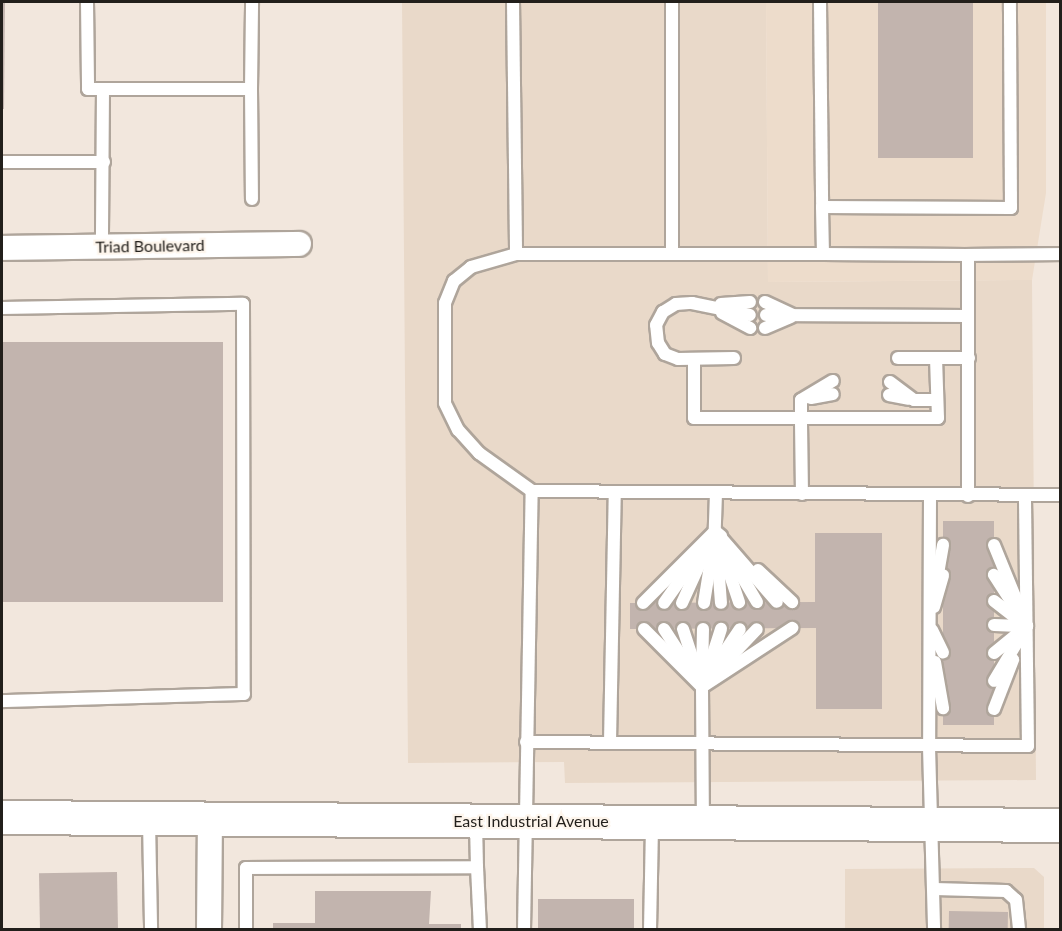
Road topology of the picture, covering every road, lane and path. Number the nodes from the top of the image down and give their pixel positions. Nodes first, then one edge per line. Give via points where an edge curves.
1 (87, 2) edge
2 (252, 2) edge
3 (513, 2) edge
4 (672, 2) edge
5 (820, 2) edge
6 (1010, 2) edge
7 (103, 89) junction
8 (251, 89) junction
9 (2, 162) edge
10 (104, 162) junction
11 (252, 199) dead end
12 (822, 207) junction
13 (299, 244) dead end
14 (102, 246) junction
15 (2, 248) edge
16 (516, 254) junction
17 (672, 254) junction
18 (823, 254) junction
19 (1060, 254) edge
20 (968, 255) junction
21 (750, 302) dead end
22 (765, 302) dead end
23 (708, 306) junction
24 (2, 308) edge
25 (750, 315) dead end
26 (766, 315) dead end
27 (795, 315) junction
28 (968, 316) junction
29 (750, 328) dead end
30 (765, 328) dead end
31 (734, 358) dead end
32 (898, 358) dead end
33 (936, 358) junction
34 (969, 358) junction
35 (694, 359) junction
36 (833, 381) dead end
37 (890, 382) dead end
38 (833, 394) dead end
39 (889, 395) dead end
40 (801, 400) junction
41 (914, 400) junction
42 (937, 400) junction
43 (801, 418) junction
44 (532, 491) junction
45 (615, 492) junction
46 (716, 493) junction
47 (802, 494) junction
48 (930, 495) junction
49 (1060, 495) edge
50 (968, 496) junction
51 (1025, 496) junction
52 (715, 531) junction
53 (943, 545) dead end
54 (993, 545) dead end
55 (943, 574) dead end
56 (993, 574) dead end
57 (993, 601) dead end
58 (739, 602) dead end
59 (757, 602) dead end
60 (777, 602) dead end
61 (792, 602) dead end
62 (943, 602) dead end
63 (643, 603) dead end
64 (664, 603) dead end
65 (682, 603) dead end
66 (704, 603) dead end
67 (721, 603) dead end
68 (930, 625) junction
69 (943, 625) dead end
70 (993, 625) dead end
71 (1027, 626) junction
72 (792, 628) dead end
73 (644, 629) dead end
74 (664, 629) dead end
75 (683, 629) dead end
76 (703, 629) dead end
77 (721, 629) dead end
78 (740, 629) dead end
79 (758, 629) dead end
80 (777, 629) dead end
81 (943, 653) dead end
82 (993, 654) dead end
83 (943, 680) dead end
84 (993, 681) dead end
85 (702, 687) junction
86 (2, 701) edge
87 (943, 708) dead end
88 (993, 709) dead end
89 (526, 742) junction
90 (610, 742) junction
91 (702, 743) junction
92 (929, 747) junction
93 (2, 818) edge
94 (148, 820) junction
95 (210, 821) junction
96 (476, 821) junction
97 (525, 821) junction
98 (652, 821) junction
99 (703, 821) junction
100 (930, 822) junction
101 (1060, 825) edge
102 (477, 867) junction
103 (935, 889) junction
104 (151, 930) edge
105 (210, 930) edge
106 (246, 930) edge
107 (480, 930) edge
108 (524, 930) edge
109 (650, 930) edge
110 (934, 930) edge
111 (1019, 930) edge

1 - 7 lane via 88,89
2 - 8 lane
3 - 16 lane
4 - 17 lane
5 - 12 lane
6 - 12 lane via 1011,208
7 - 8 lane
7 - 10 lane
8 - 11 lane
9 - 10 lane
10 - 14 lane
12 - 18 lane
13 - 14 street, Triad Boulevard
14 - 15 street, Triad Boulevard
16 - 17 lane
16 - 44 lane via 491,258 454,281 445,303 445,403 458,430 479,453
17 - 18 lane
18 - 20 lane
19 - 20 lane
20 - 28 lane
21 - 23 lane
22 - 27 lane
23 - 25 lane
23 - 29 lane
23 - 35 lane via 676,304 663,312 656,325 658,343 665,354
24 - 86 lane via 243,304 244,670 244,694
26 - 27 lane
27 - 28 lane
27 - 30 lane
28 - 34 lane
31 - 35 lane
32 - 33 lane
33 - 34 lane
33 - 42 lane
34 - 50 lane
35 - 43 lane via 694,418
36 - 40 lane
37 - 41 lane
38 - 40 lane
39 - 41 lane
40 - 43 lane
41 - 42 lane
42 - 43 lane via 938,418
43 - 47 lane
44 - 45 lane
44 - 89 lane
45 - 46 lane
45 - 90 lane
46 - 47 lane
46 - 52 lane
47 - 48 lane
48 - 50 lane
48 - 68 lane
49 - 51 lane
50 - 51 lane
51 - 71 lane
52 - 58 lane
52 - 59 lane
52 - 60 lane
52 - 61 lane
52 - 63 lane
52 - 64 lane
52 - 65 lane
52 - 66 lane
52 - 67 lane
53 - 68 lane
54 - 71 lane
55 - 68 lane
56 - 71 lane
57 - 71 lane
62 - 68 lane
68 - 69 lane
68 - 81 lane
68 - 83 lane
68 - 87 lane
68 - 92 lane
70 - 71 lane
71 - 82 lane
71 - 84 lane
71 - 88 lane
71 - 92 lane via 1028,746
72 - 85 lane
73 - 85 lane
74 - 85 lane
75 - 85 lane
76 - 85 lane
77 - 85 lane
78 - 85 lane
79 - 85 lane
80 - 85 lane
85 - 91 lane
89 - 90 lane
89 - 97 lane
90 - 91 lane
91 - 92 lane
91 - 99 lane
92 - 100 lane
93 - 94 street, East Industrial Avenue
94 - 95 street, East Industrial Avenue
94 - 104 lane
95 - 96 street, East Industrial Avenue
95 - 105 street
96 - 97 street, East Industrial Avenue
96 - 102 lane
97 - 98 street, East Industrial Avenue
97 - 108 lane
98 - 99 street, East Industrial Avenue
98 - 109 lane
99 - 100 street, East Industrial Avenue
100 - 101 street, East Industrial Avenue
100 - 103 lane
102 - 106 lane via 246,868
102 - 107 lane
103 - 110 lane
103 - 111 lane via 1006,891 1016,900

